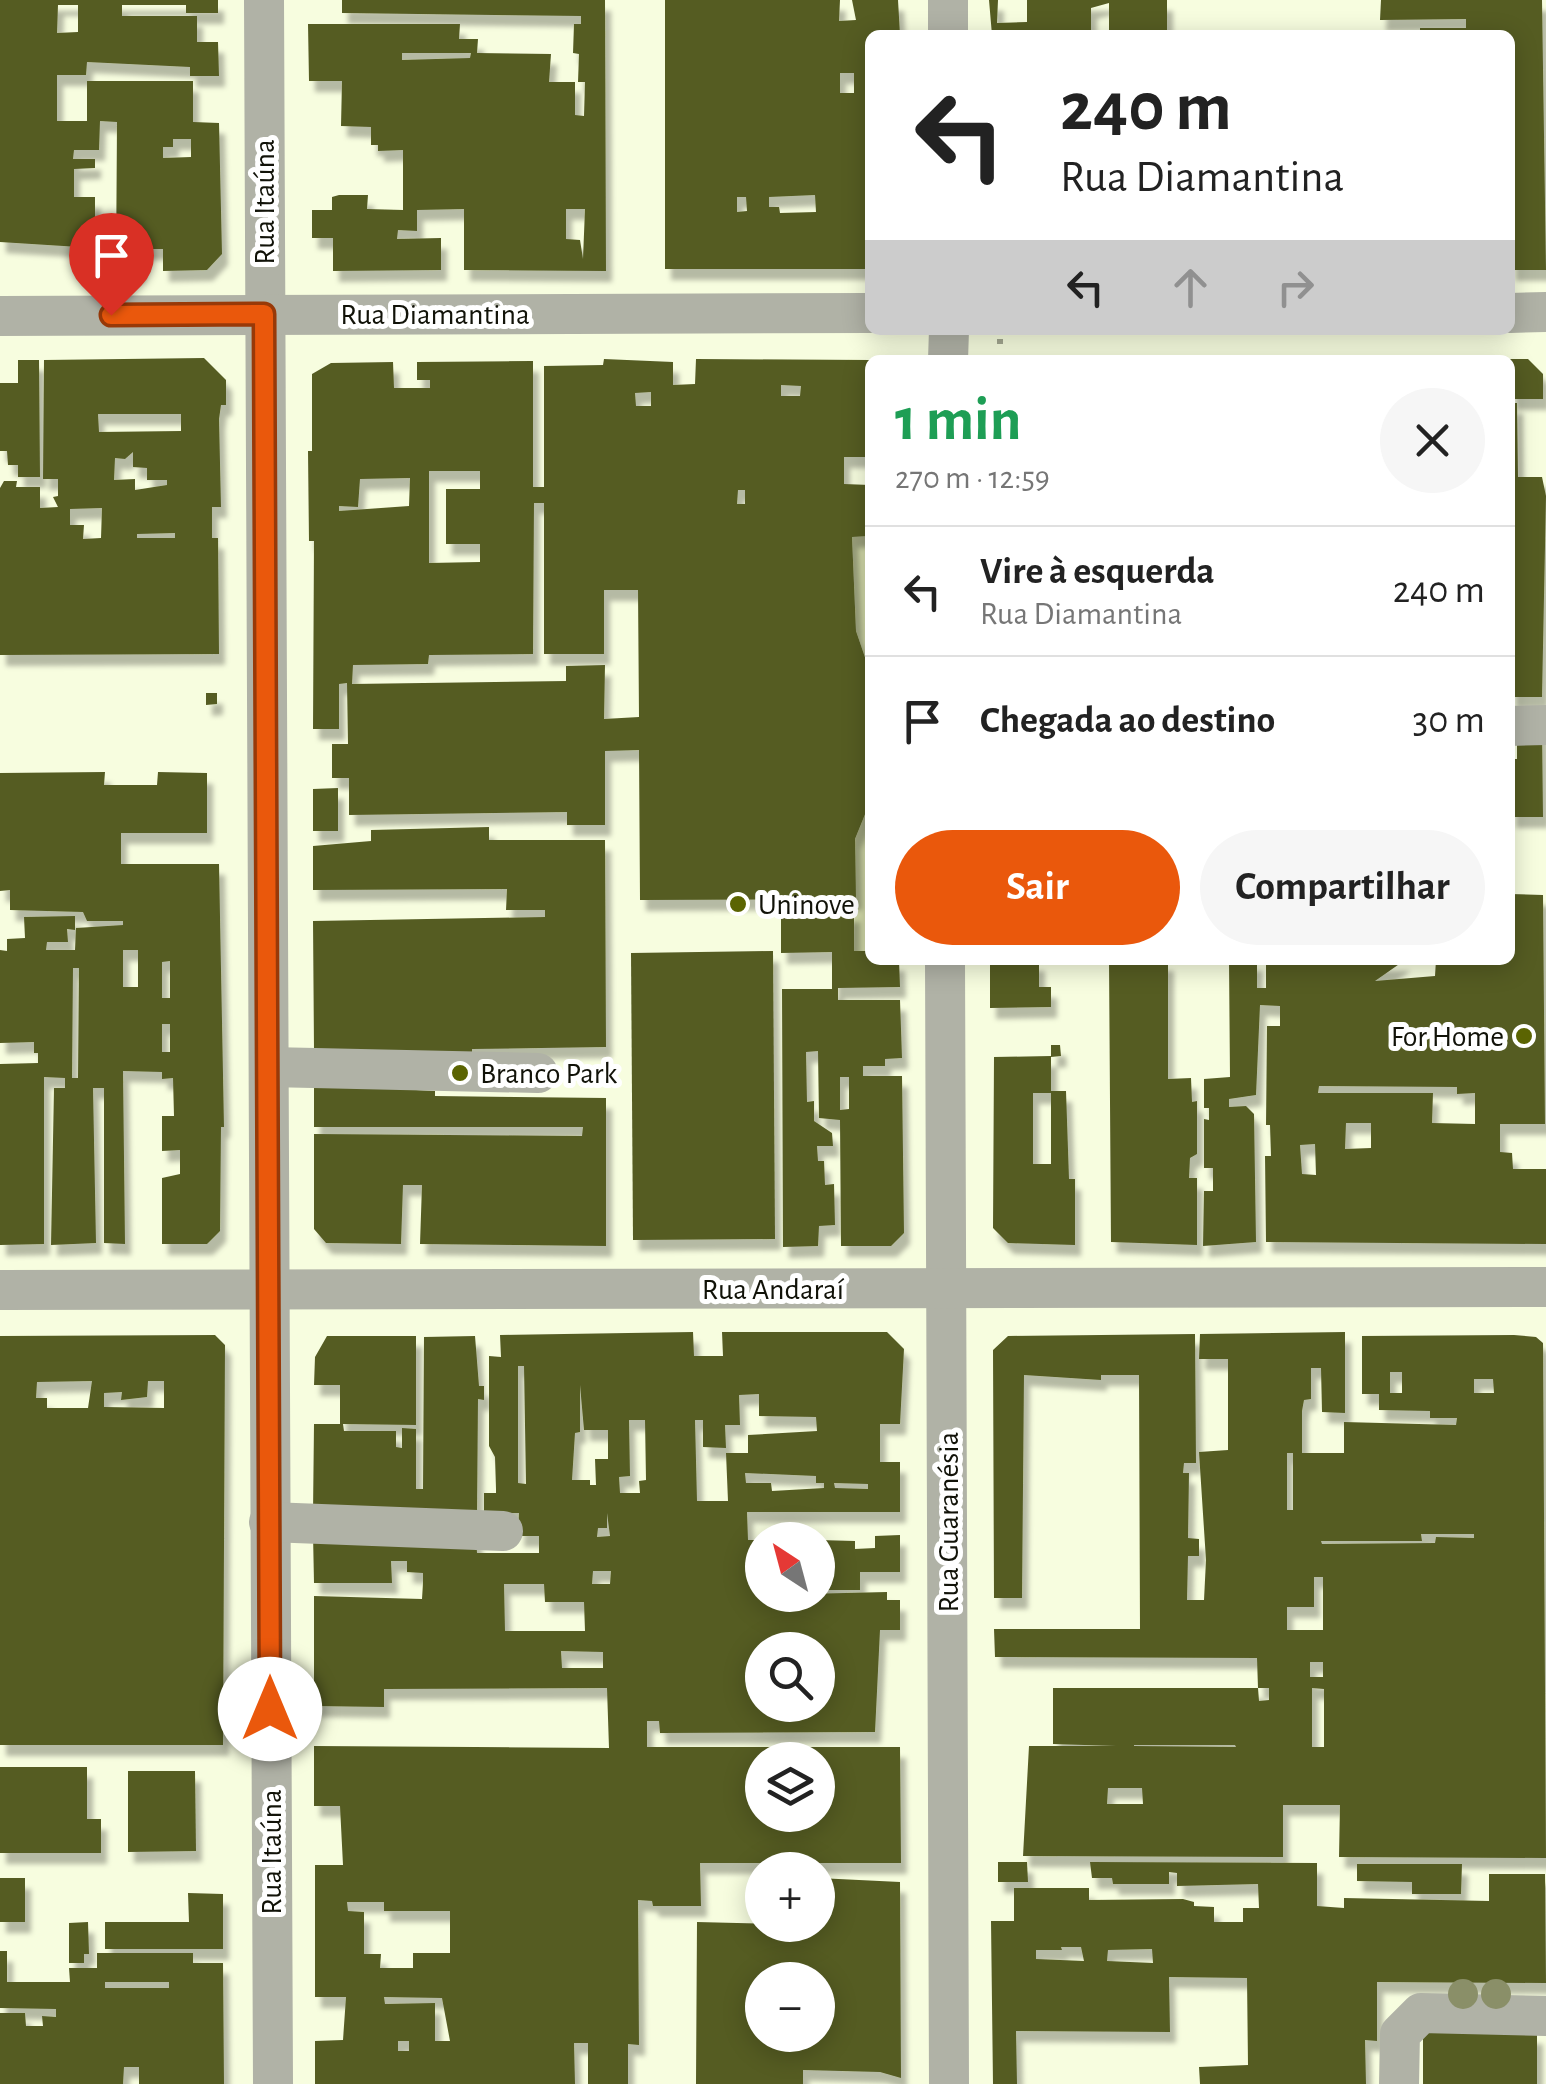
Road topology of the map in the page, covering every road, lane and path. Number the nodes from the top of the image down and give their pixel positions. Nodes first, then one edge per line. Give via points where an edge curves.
1 (264, 0) edge
2 (948, 0) edge
3 (948, 30) edge
4 (1546, 312) edge
5 (865, 313) edge
6 (1515, 313) edge
7 (264, 314) junction
8 (0, 316) edge
9 (1546, 725) edge
10 (1515, 726) edge
11 (945, 965) edge
12 (269, 1066) junction
13 (538, 1072) dead end
14 (1546, 1287) edge
15 (948, 1289) junction
16 (0, 1290) edge
17 (270, 1291) junction
18 (269, 1522) junction
19 (502, 1531) dead end
20 (1546, 2016) edge
21 (273, 2084) edge
22 (949, 2084) edge
23 (1400, 2084) edge

1 - 7 street, Rua Itaúna
2 - 3 street
4 - 6 street
5 - 7 street, Rua Diamantina
7 - 8 street, Rua Diamantina
7 - 12 street, Rua Itaúna
9 - 10 street
11 - 15 street, Rua Guaranésia
12 - 13 street
12 - 17 street, Rua Itaúna
14 - 15 street, Rua Andaraí
15 - 17 street, Rua Andaraí
15 - 22 street, Rua Guaranésia
16 - 17 street, Rua Andaraí
17 - 18 street, Rua Itaúna
18 - 19 street
18 - 21 street, Rua Itaúna
20 - 23 street via 1415,2016 1400,2034

